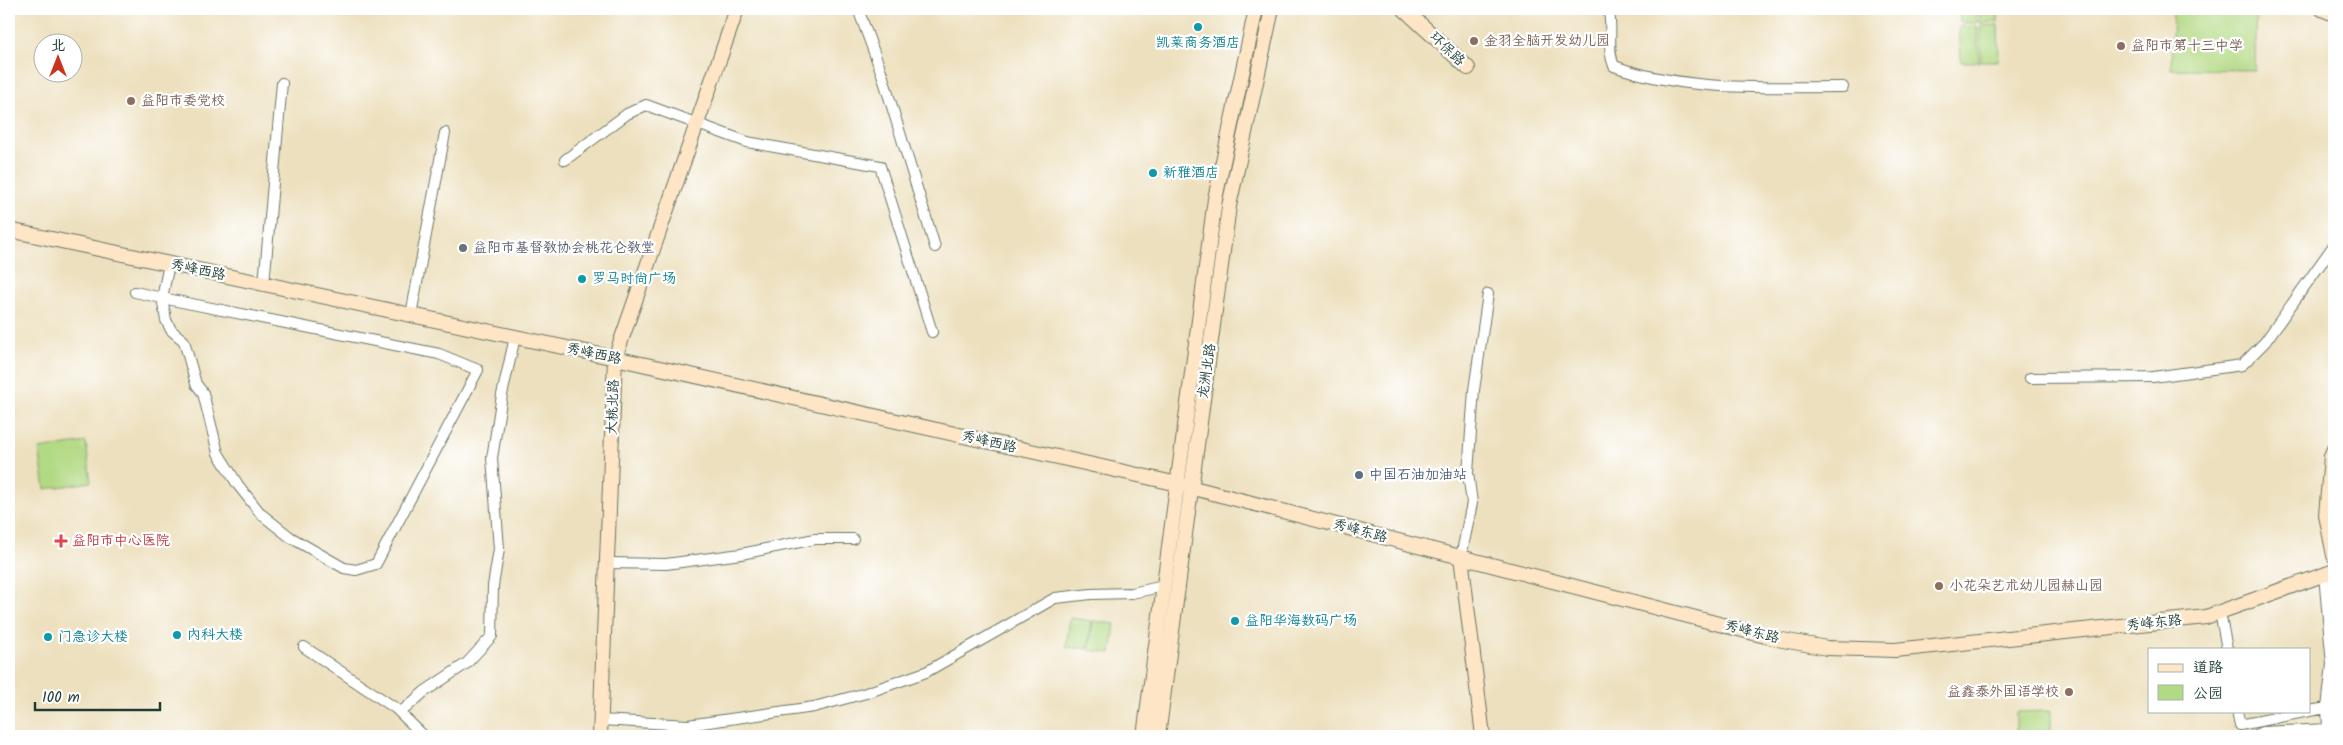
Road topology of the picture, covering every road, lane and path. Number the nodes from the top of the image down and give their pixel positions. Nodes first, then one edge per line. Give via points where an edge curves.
1 (738, 9) edge
2 (858, 9) edge
3 (1256, 9) edge
4 (1272, 9) edge
5 (1404, 9) edge
6 (1608, 9) edge
7 (2322, 9) edge
8 (2334, 14) edge
9 (1468, 68) dead end
10 (282, 83) dead end
11 (1843, 87) dead end
12 (697, 124) junction
13 (445, 134) dead end
14 (565, 160) dead end
15 (9, 230) edge
16 (2334, 245) edge
17 (934, 248) dead end
18 (169, 264) junction
19 (264, 284) junction
20 (135, 292) dead end
21 (1488, 294) dead end
22 (162, 298) junction
23 (410, 315) junction
24 (932, 332) dead end
25 (515, 337) junction
26 (615, 358) junction
27 (2030, 378) dead end
28 (2334, 449) edge
29 (1184, 485) junction
30 (853, 539) dead end
31 (2334, 556) edge
32 (1461, 557) junction
33 (607, 564) junction
34 (2329, 573) edge
35 (1164, 586) junction
36 (2220, 612) junction
37 (304, 647) dead end
38 (2227, 648) edge
39 (2327, 708) junction
40 (2310, 711) edge
41 (2237, 712) edge
42 (2304, 712) edge
43 (400, 713) junction
44 (601, 720) junction
45 (424, 736) edge
46 (600, 736) edge
47 (1144, 736) edge
48 (1158, 736) edge
49 (1483, 736) edge
50 (2254, 736) edge

1 - 12 street, 大桃北路
2 - 17 street via 882,74
3 - 29 street, 龙洲北路 via 1215,199
4 - 29 street, 龙洲北路 via 1229,206
5 - 9 street, 环保路
6 - 11 street via 1614,66 1634,73 1722,87
7 - 8 street
10 - 19 street
12 - 14 street via 646,105 627,114
12 - 24 street via 746,142 880,166
12 - 26 street, 大桃北路
13 - 23 street
15 - 18 street, 秀峰西路
16 - 27 street via 2265,342 2242,365 2153,377
18 - 19 street, 秀峰西路
18 - 22 street
19 - 23 street, 秀峰西路
20 - 22 street
21 - 32 street via 1474,390 1468,473 1472,503
22 - 22 street via 166,320 184,341 196,384 203,393 218,452 261,514 290,537 344,568 356,570 376,564 478,370 439,354
23 - 25 street, 秀峰西路
25 - 26 street, 秀峰西路
25 - 43 street via 492,458 498,549 492,636 467,663
26 - 29 street, 秀峰西路
26 - 33 street, 大桃北路
28 - 31 street via 2326,515
29 - 32 street, 秀峰东路
29 - 35 street, 龙洲北路
29 - 48 street, 龙洲北路
30 - 33 street via 815,539 741,554 666,564
32 - 36 street, 秀峰东路 via 1777,639 1827,648 1895,650 2206,617
32 - 49 street
33 - 44 street, 大桃北路
34 - 36 street, 秀峰东路
34 - 39 street via 2332,664
35 - 44 street via 1132,593 1055,598 926,672 814,707 688,725
35 - 47 street, 龙洲北路
36 - 38 street
37 - 43 street
39 - 40 street
39 - 50 street via 2328,729 2262,732
41 - 42 street via 2240,725
43 - 45 street
44 - 46 street, 大桃北路

